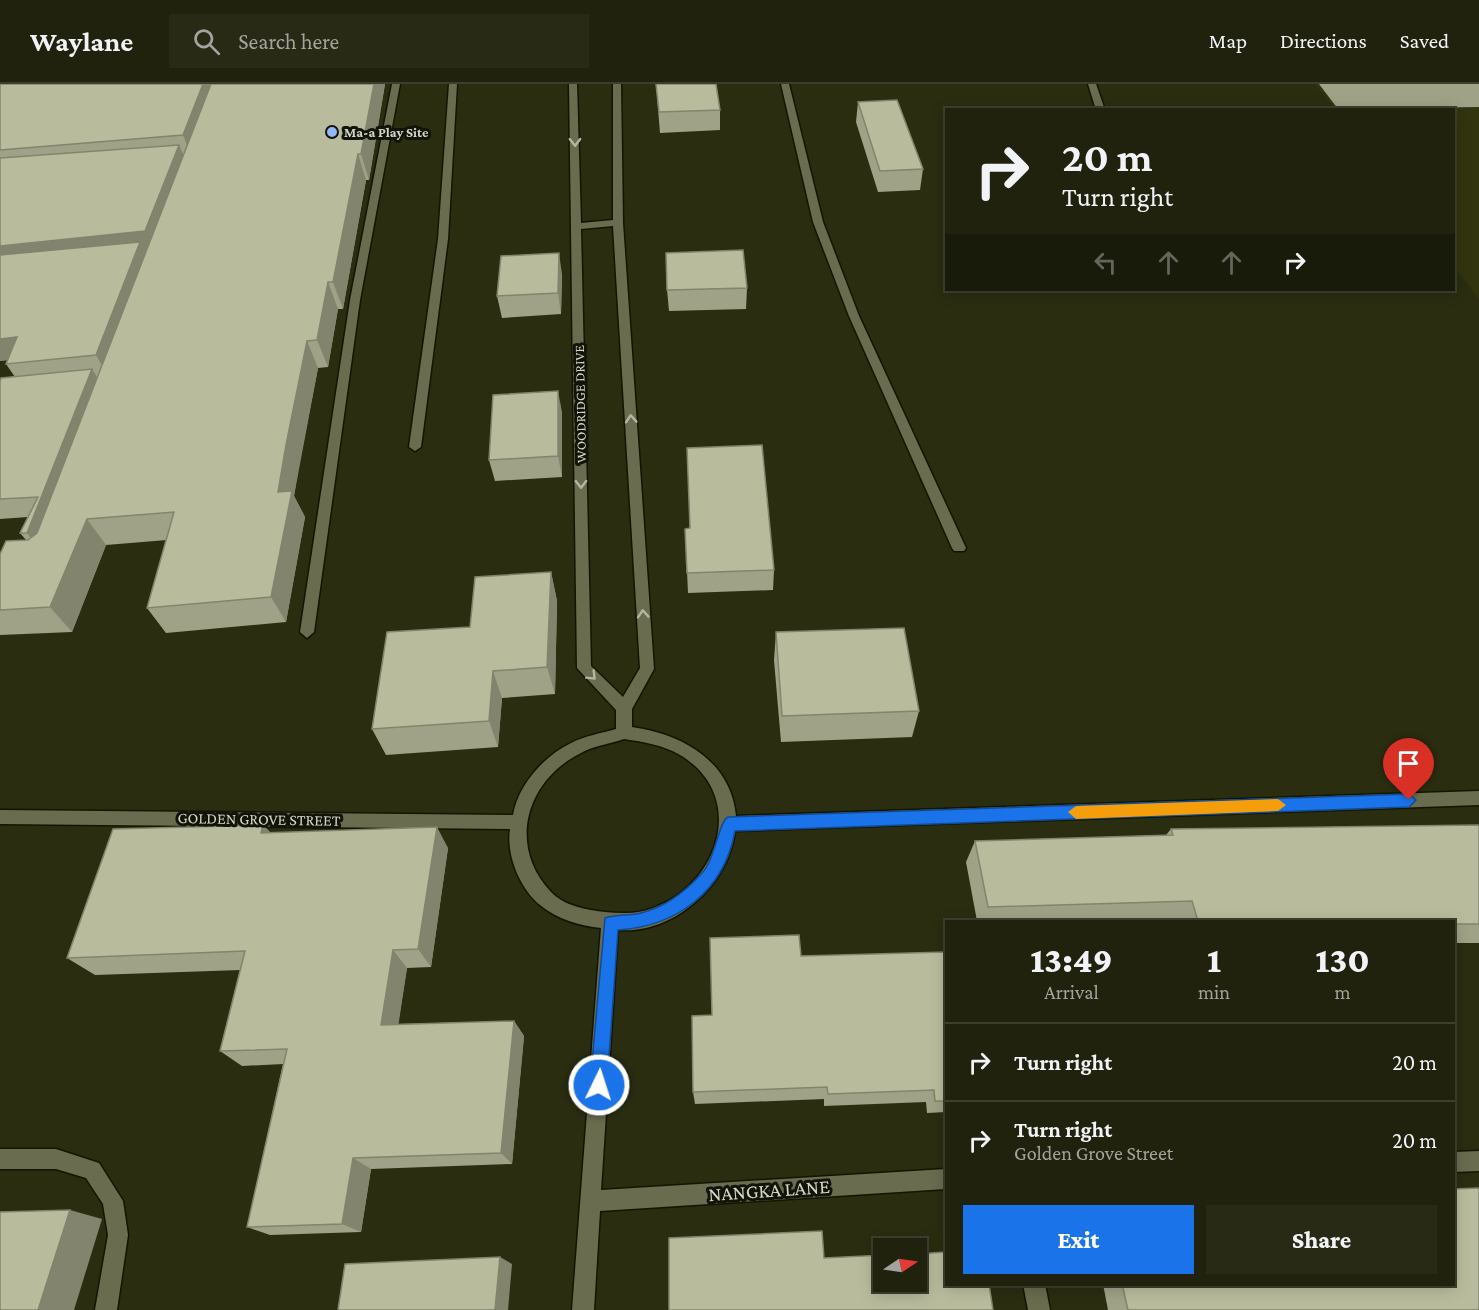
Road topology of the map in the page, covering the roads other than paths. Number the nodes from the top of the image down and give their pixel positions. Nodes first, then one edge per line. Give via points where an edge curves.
1 (396, 84) edge
2 (453, 84) edge
3 (573, 84) edge
4 (617, 84) edge
5 (785, 84) edge
6 (1092, 84) edge
7 (1100, 108) edge
8 (618, 223) junction
9 (577, 226) junction
10 (415, 447) dead end
11 (959, 548) dead end
12 (307, 632) dead end
13 (624, 708) junction
14 (624, 733) junction
15 (1479, 798) edge
16 (0, 817) edge
17 (517, 822) junction
18 (728, 824) junction
19 (610, 923) junction
20 (0, 1159) edge
21 (1479, 1161) edge
22 (1455, 1162) edge
23 (945, 1179) edge
24 (591, 1201) junction
25 (1034, 1286) edge
26 (106, 1310) edge
27 (583, 1310) edge
28 (1038, 1310) edge

1 - 12 street via 356,300
2 - 10 street via 443,239
3 -> 9 street, WOODRIDGE DRIVE
4 - 8 street
5 - 11 street via 822,232 854,316
6 - 7 street
8 - 9 street
13 -> 8 street via 647,669
9 -> 13 street, WOODRIDGE DRIVE via 584,668
13 - 14 street
14 - 17 street via 589,740 554,759 530,788
14 - 18 street via 651,735 672,742 707,766 718,783
15 - 18 street
16 - 17 street, GOLDEN GROVE STREET
17 - 19 street via 516,842 531,882 564,911 586,920
18 - 19 street via 724,849 712,873 693,894 668,911 640,921
19 - 24 street
20 - 26 street via 56,1159 92,1170 113,1201 118,1235
21 - 22 street
23 - 24 street, NANGKA LANE
24 - 27 street
25 - 28 street

